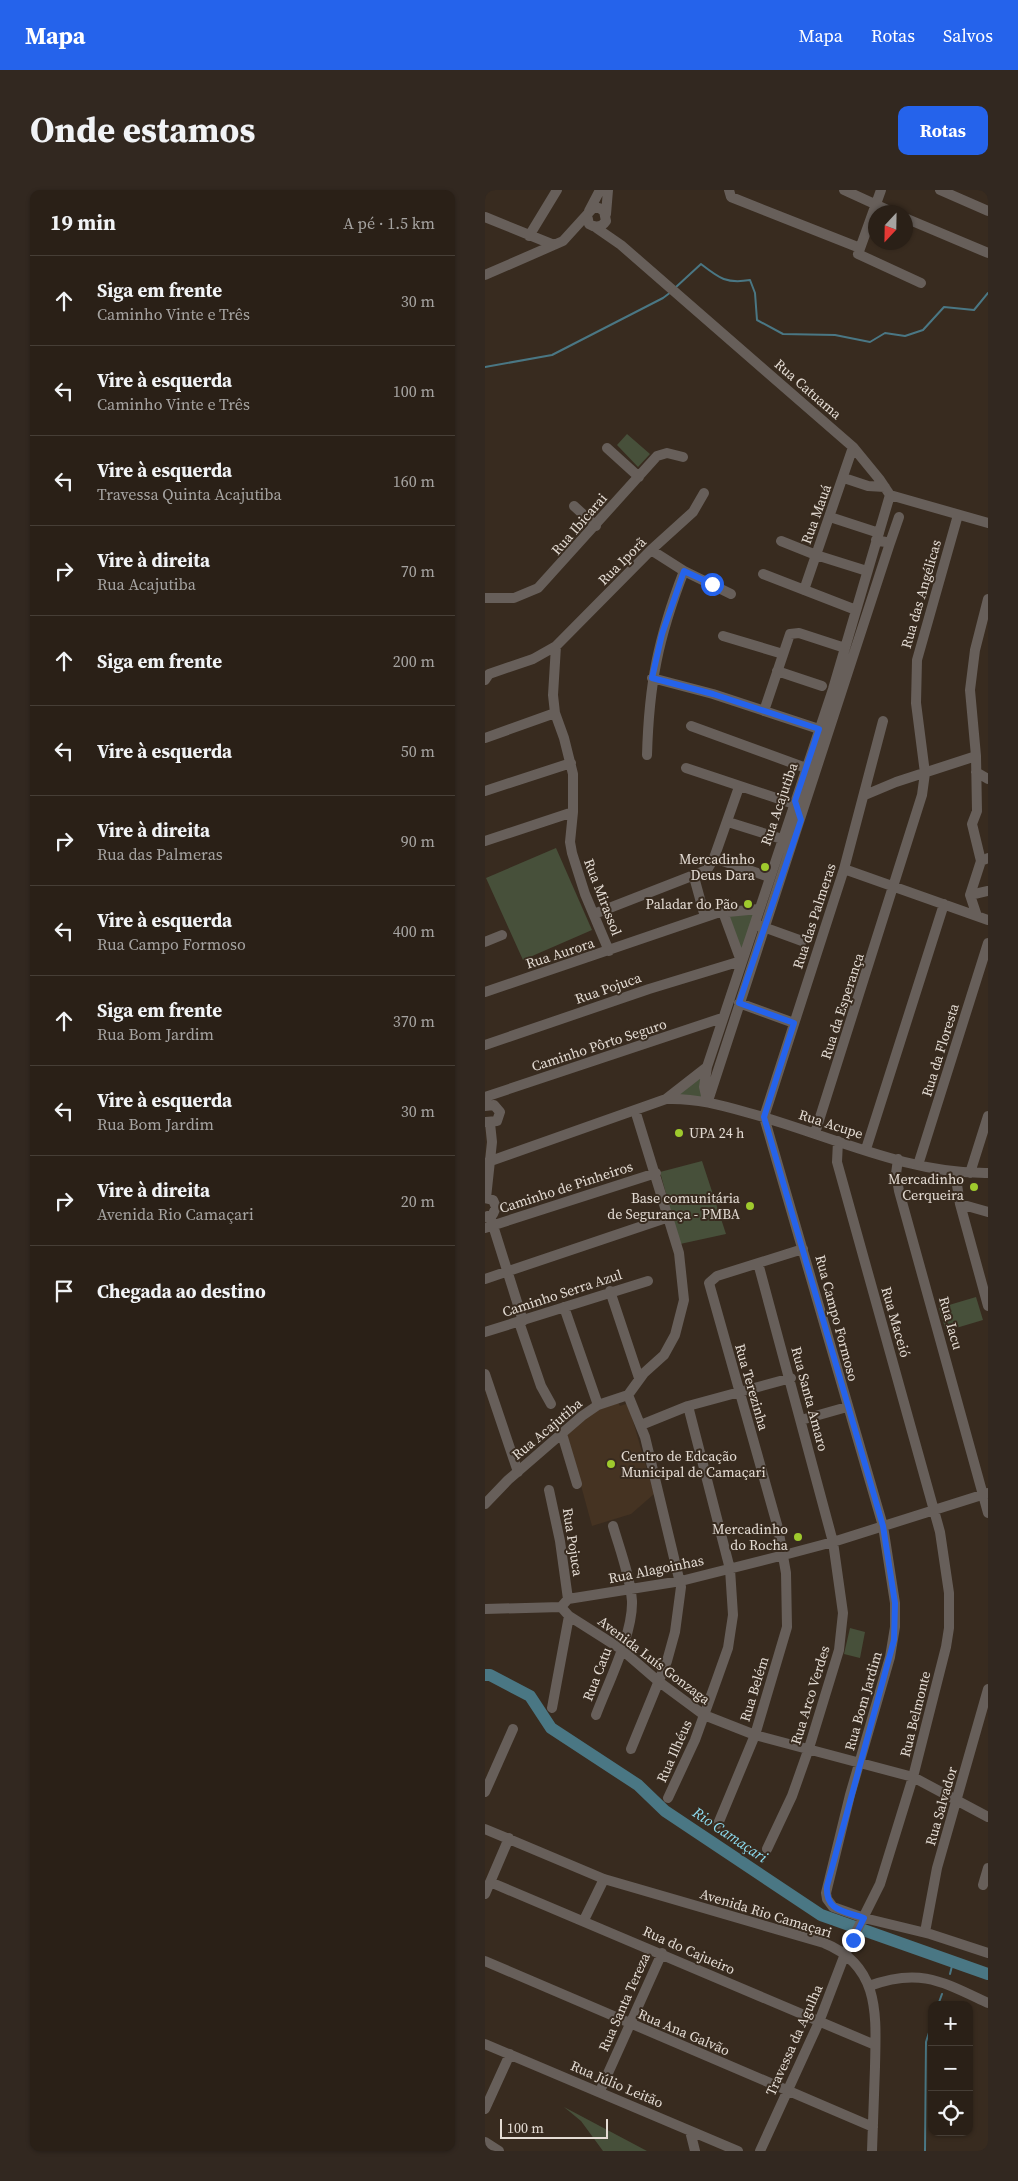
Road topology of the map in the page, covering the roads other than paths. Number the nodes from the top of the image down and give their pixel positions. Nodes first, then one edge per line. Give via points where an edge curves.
1 (557, 190) edge
2 (600, 190) edge
3 (608, 190) edge
4 (844, 190) edge
5 (881, 190) edge
6 (940, 190) edge
7 (730, 194) edge
8 (875, 205) joint
9 (988, 211) edge
10 (588, 214) junction
11 (606, 216) junction
12 (485, 217) edge
13 (913, 221) edge
14 (868, 225) edge
15 (593, 226) junction
16 (571, 234) junction
17 (529, 236) junction
18 (554, 245) junction
19 (621, 245) junction
20 (859, 251) junction
21 (988, 253) edge
22 (485, 275) edge
23 (921, 283) dead end
24 (853, 447) junction
25 (607, 448) dead end
26 (683, 457) dead end
27 (639, 477) junction
28 (843, 478) junction
29 (887, 491) junction
30 (703, 493) dead end
31 (574, 506) dead end
32 (959, 514) junction
33 (830, 516) junction
34 (899, 517) dead end
35 (987, 520) edge
36 (595, 526) junction
37 (877, 537) junction
38 (781, 541) dead end
39 (890, 543) junction
40 (651, 550) junction
41 (816, 555) junction
42 (684, 571) junction
43 (867, 571) junction
44 (763, 574) dead end
45 (804, 590) junction
46 (731, 594) dead end
47 (485, 598) edge
48 (988, 599) edge
49 (856, 610) junction
50 (723, 636) dead end
51 (556, 646) junction
52 (845, 648) junction
53 (783, 654) junction
54 (846, 664) junction
55 (777, 671) junction
56 (486, 674) edge
57 (652, 678) junction
58 (839, 685) junction
59 (822, 686) dead end
60 (764, 711) junction
61 (555, 713) junction
62 (883, 721) dead end
63 (691, 726) dead end
64 (819, 729) junction
65 (485, 738) edge
66 (647, 755) dead end
67 (976, 756) junction
68 (571, 762) junction
69 (686, 768) dead end
70 (806, 768) junction
71 (976, 772) junction
72 (925, 773) junction
73 (988, 779) edge
74 (739, 786) junction
75 (485, 791) edge
76 (865, 795) junction
77 (794, 803) junction
78 (573, 812) junction
79 (801, 820) junction
80 (728, 822) junction
81 (782, 839) junction
82 (485, 841) edge
83 (714, 858) junction
84 (985, 859) edge
85 (844, 869) junction
86 (769, 876) junction
87 (693, 877) junction
88 (895, 887) junction
89 (988, 891) edge
90 (970, 895) junction
91 (944, 904) junction
92 (759, 909) junction
93 (723, 912) junction
94 (594, 914) junction
95 (977, 916) junction
96 (705, 917) junction
97 (988, 920) edge
98 (754, 923) junction
99 (765, 927) junction
100 (502, 935) dead end
101 (802, 941) dead end
102 (485, 942) edge
103 (988, 943) edge
104 (609, 951) junction
105 (741, 961) junction
106 (485, 992) edge
107 (739, 1003) junction
108 (722, 1018) junction
109 (794, 1023) junction
110 (485, 1045) edge
111 (707, 1067) junction
112 (666, 1099) junction
113 (485, 1100) edge
114 (707, 1101) junction
115 (635, 1110) junction
116 (988, 1116) edge
117 (764, 1117) junction
118 (488, 1122) edge
119 (815, 1133) junction
120 (838, 1141) junction
121 (866, 1149) junction
122 (898, 1160) junction
123 (487, 1162) edge
124 (918, 1165) junction
125 (955, 1172) junction
126 (988, 1172) edge
127 (656, 1173) junction
128 (969, 1173) junction
129 (486, 1198) edge
130 (960, 1204) junction
131 (988, 1212) edge
132 (669, 1217) junction
133 (488, 1221) edge
134 (803, 1249) junction
135 (759, 1263) junction
136 (507, 1271) junction
137 (485, 1279) edge
138 (648, 1281) dead end
139 (610, 1291) junction
140 (564, 1306) junction
141 (988, 1306) edge
142 (521, 1321) junction
143 (485, 1332) edge
144 (485, 1374) edge
145 (639, 1378) junction
146 (791, 1378) junction
147 (739, 1393) junction
148 (628, 1394) junction
149 (551, 1404) dead end
150 (598, 1405) junction
151 (688, 1406) junction
152 (847, 1407) junction
153 (801, 1420) junction
154 (641, 1425) junction
155 (562, 1434) junction
156 (518, 1472) junction
157 (577, 1484) dead end
158 (549, 1490) dead end
159 (986, 1493) edge
160 (485, 1504) edge
161 (935, 1510) junction
162 (988, 1513) edge
163 (613, 1526) dead end
164 (883, 1526) junction
165 (833, 1542) junction
166 (784, 1555) junction
167 (730, 1568) junction
168 (681, 1580) junction
169 (630, 1588) junction
170 (565, 1603) junction
171 (485, 1609) edge
172 (569, 1616) junction
173 (621, 1649) junction
174 (658, 1681) junction
175 (988, 1689) edge
176 (552, 1708) dead end
177 (596, 1715) dead end
178 (704, 1715) junction
179 (513, 1729) dead end
180 (755, 1735) junction
181 (809, 1748) junction
182 (631, 1749) dead end
183 (859, 1762) junction
184 (913, 1777) junction
185 (485, 1792) edge
186 (668, 1798) dead end
187 (957, 1800) junction
188 (988, 1817) edge
189 (718, 1824) dead end
190 (485, 1829) edge
191 (509, 1838) junction
192 (767, 1849) dead end
193 (988, 1868) edge
194 (605, 1879) junction
195 (490, 1882) junction
196 (983, 1886) dead end
197 (485, 1894) edge
198 (584, 1920) junction
199 (862, 1921) junction
200 (925, 1932) junction
201 (661, 1953) junction
202 (988, 1953) edge
203 (845, 1954) junction
204 (485, 1961) edge
205 (869, 1986) junction
206 (988, 2003) edge
207 (819, 2022) junction
208 (629, 2024) junction
209 (485, 2044) edge
210 (875, 2045) junction
211 (510, 2054) junction
212 (600, 2090) junction
213 (787, 2090) junction
214 (485, 2110) edge
215 (873, 2126) junction
216 (690, 2131) junction
217 (485, 2142) edge
218 (499, 2151) edge
219 (695, 2151) edge
220 (739, 2151) edge
221 (759, 2151) edge
222 (872, 2151) edge

1 - 17 street
2 - 10 street
3 - 11 street
4 - 8 street
5 - 8 street
6 - 9 street
7 - 20 street
10 - 11 street via 593,208 599,208
10 - 15 street via 588,221
10 - 16 street
11 - 15 street via 604,224
11 - 19 street, Rua Catuama
12 - 17 street
13 - 21 street
14 - 20 street
15 - 16 street
15 - 19 street, Rua Catuama
16 - 18 street
17 - 18 street
18 - 22 street
19 - 24 street, Rua Catuama
20 - 23 street
24 - 28 street, Rua Mauá
24 - 29 street, Rua Catuama
25 - 27 street
26 - 27 street, Rua Ibicarai via 662,453
27 - 36 street, Rua Ibicarai
28 - 29 street
28 - 33 street, Rua Mauá
29 - 32 street
29 - 37 street, Rua Acajutiba
30 - 40 street, Rua Iporã via 696,508
31 - 36 street
32 - 35 street
32 - 72 street, Rua das Angélicas via 917,660 916,703
33 - 37 street
33 - 41 street, Rua Mauá
34 - 39 street
36 - 47 street, Rua Ibicarai via 546,582 532,592 514,598
37 - 39 street
37 - 43 street, Rua Acajutiba
38 - 41 street
39 - 54 street
40 - 42 street
40 - 51 street, Rua Iporã
41 - 43 street
41 - 45 street, Rua Mauá
42 - 46 street
42 - 57 street via 662,634
43 - 49 street, Rua Acajutiba
44 - 45 street
45 - 49 street
48 - 67 street via 975,650 970,690
49 - 52 street, Rua Acajutiba
50 - 53 street
51 - 56 street, Rua Iporã via 533,659
51 - 61 street, Rua Mirassol
52 - 53 street via 799,633 790,634
52 - 54 street, Rua Acajutiba
53 - 55 street
54 - 58 street, Rua Acajutiba
55 - 59 street
55 - 60 street
57 - 60 street
57 - 66 street
58 - 64 street, Rua Acajutiba
58 - 79 street
60 - 64 street
61 - 65 street
61 - 68 street, Rua Mirassol
62 - 76 street, Rua das Palmeras
63 - 70 street
64 - 70 street, Rua Acajutiba
67 - 71 street
67 - 72 street
68 - 75 street
68 - 78 street, Rua Mirassol
69 - 74 street
70 - 77 street, Rua Acajutiba
71 - 73 street
71 - 84 street via 977,811 972,824
72 - 76 street
72 - 88 street, Rua das Angélicas via 917,814
74 - 77 street
74 - 80 street
76 - 85 street, Rua das Palmeras
77 - 79 street
77 - 81 street, Rua Acajutiba
78 - 82 street
78 - 94 street, Rua Mirassol via 572,853
79 - 99 street
80 - 81 street
80 - 83 street
81 - 86 street, Rua Acajutiba
83 - 86 street
83 - 87 street via 707,870
84 - 90 street
85 - 88 street
85 - 109 street, Rua das Palmeras
86 - 92 street, Rua Acajutiba
87 - 94 street
87 - 96 street
88 - 91 street
88 - 119 street, Rua da Esperança
89 - 90 street
90 - 95 street
91 - 95 street
91 - 121 street
92 - 93 street, Rua Aurora
92 - 98 street, Rua Acajutiba
93 - 96 street, Rua Aurora
93 - 105 street
94 - 104 street, Rua Mirassol
95 - 97 street
96 - 104 street, Rua Aurora
98 - 99 street
98 - 105 street, Rua Acajutiba
99 - 101 street
99 - 107 street
100 - 102 street
103 - 124 street, Rua da Floresta
104 - 106 street, Rua Aurora
105 - 108 street, Rua Acajutiba
105 - 110 street, Rua Pojuca via 649,988
107 - 109 street
107 - 114 street
108 - 111 street, Rua Acajutiba
108 - 113 street, Caminho Pôrto Seguro
109 - 117 street, Rua das Palmeras
111 - 112 street
111 - 114 street, Rua Acajutiba via 704,1086
112 - 114 street, Rua Acupe
112 - 115 street
113 - 118 street via 500,1112 497,1121
114 - 117 street, Rua Acupe
115 - 123 street
115 - 127 street
116 - 128 street
117 - 119 street, Rua Acupe
117 - 134 street, Rua Campo Formoso
118 - 123 street via 492,1142
119 - 120 street, Rua Acupe
120 - 121 street, Rua Acupe
120 - 161 street, Rua Maceió via 841,1178
121 - 122 street, Rua Acupe
122 - 124 street, Rua Acupe
122 - 159 street, Rua Iacu via 899,1191
123 - 129 street
124 - 125 street, Rua Acupe
125 - 128 street, Rua Acupe
125 - 130 street
126 - 128 street, Rua Acupe
127 - 132 street
127 - 133 street, Caminho de Pinheiros
129 - 133 street via 493,1200 496,1207
130 - 131 street
130 - 141 street
132 - 136 street
132 - 145 street via 681,1263 683,1307 675,1335 666,1351
133 - 136 street
134 - 135 street
134 - 152 street, Rua Campo Formoso
135 - 146 street, Rua Santa Amaro
135 - 147 street, Rua Terezinha via 717,1276 709,1284
136 - 137 street
136 - 142 street
138 - 139 street, Caminho Serra Azul
139 - 140 street, Caminho Serra Azul
139 - 145 street
140 - 142 street, Caminho Serra Azul
140 - 150 street
142 - 143 street, Caminho Serra Azul
142 - 149 street via 541,1386
144 - 156 street
145 - 148 street
146 - 147 street
146 - 153 street, Rua Santa Amaro
147 - 151 street
147 - 166 street, Rua Terezinha
148 - 150 street, Rua Acajutiba
148 - 154 street
150 - 155 street, Rua Acajutiba
151 - 154 street
151 - 167 street, Rua Ilhéus
152 - 153 street
152 - 164 street, Rua Campo Formoso
153 - 165 street, Rua Santa Amaro
154 - 168 street
155 - 156 street, Rua Acajutiba
155 - 157 street
156 - 160 street, Rua Acajutiba
158 - 170 street, Rua Pojuca via 560,1541
159 - 161 street, Rua Alagoinhas
159 - 162 street
161 - 164 street, Rua Alagoinhas
161 - 184 street, Rua Belmonte via 949,1593 949,1628
163 - 169 street, Rua Catu
164 - 165 street, Rua Alagoinhas
164 - 183 street, Rua Bom Jardim via 894,1591 895,1627 887,1669
165 - 166 street, Rua Alagoinhas
165 - 181 street, Rua Arco Verdes via 843,1627
166 - 167 street, Rua Alagoinhas
166 - 180 street, Rua Belém via 787,1627
167 - 168 street, Rua Alagoinhas
167 - 178 street, Rua Ilhéus via 731,1632
168 - 169 street, Rua Alagoinhas
168 - 174 street via 675,1632
169 - 170 street, Rua Alagoinhas
169 - 173 street, Rua Catu via 631,1614
170 - 171 street, Rua Alagoinhas
170 - 172 street, Avenida Luís Gonzaga
172 - 173 street, Avenida Luís Gonzaga
172 - 176 street
173 - 174 street, Avenida Luís Gonzaga
173 - 177 street, Rua Catu
174 - 178 street, Avenida Luís Gonzaga
174 - 182 street
175 - 187 street, Rua Salvador
178 - 180 street, Avenida Luís Gonzaga
178 - 186 street, Rua Ilhéus
179 - 185 street
180 - 181 street, Avenida Luís Gonzaga
180 - 189 street, Rua Belém
181 - 183 street, Avenida Luís Gonzaga
181 - 192 street, Rua Arco Verdes via 792,1796
183 - 184 street, Avenida Luís Gonzaga
183 - 199 street, Rua Bom Jardim via 826,1893 833,1907
184 - 187 street, Avenida Luís Gonzaga
184 - 199 street, Rua Belmonte via 880,1884
187 - 188 street, Avenida Luís Gonzaga
187 - 200 street, Rua Salvador via 937,1868
190 - 191 street, Avenida Rio Camaçari
191 - 194 street, Avenida Rio Camaçari
191 - 195 street
193 - 196 street
194 - 198 street
194 - 203 street, Avenida Rio Camaçari via 824,1944
195 - 197 street
195 - 198 street, Rua do Cajueiro
198 - 201 street, Rua do Cajueiro
199 - 200 street, Rua Bom Jardim
199 - 203 street, Travessa da Agulha
200 - 202 street, Rua Bom Jardim
201 - 207 street, Rua do Cajueiro
201 - 208 street, Rua Santa Tereza
203 - 205 street, Avenida Rio Camaçari
203 - 207 street, Travessa da Agulha
204 - 208 street, Rua Ana Galvão
205 - 206 street via 893,1977 935,1980
205 - 210 street, Avenida Rio Camaçari via 875,2007
207 - 210 street, Rua do Cajueiro
207 - 213 street, Travessa da Agulha
208 - 212 street, Rua Santa Tereza
208 - 213 street, Rua Ana Galvão
209 - 211 street, Rua Júlio Leitão
210 - 215 street, Avenida Rio Camaçari
211 - 212 street, Rua Júlio Leitão
211 - 214 street
212 - 216 street, Rua Júlio Leitão
213 - 215 street, Rua Ana Galvão
213 - 221 street, Travessa da Agulha
215 - 222 street, Avenida Rio Camaçari
216 - 219 street
216 - 220 street, Rua Júlio Leitão
217 - 218 street

